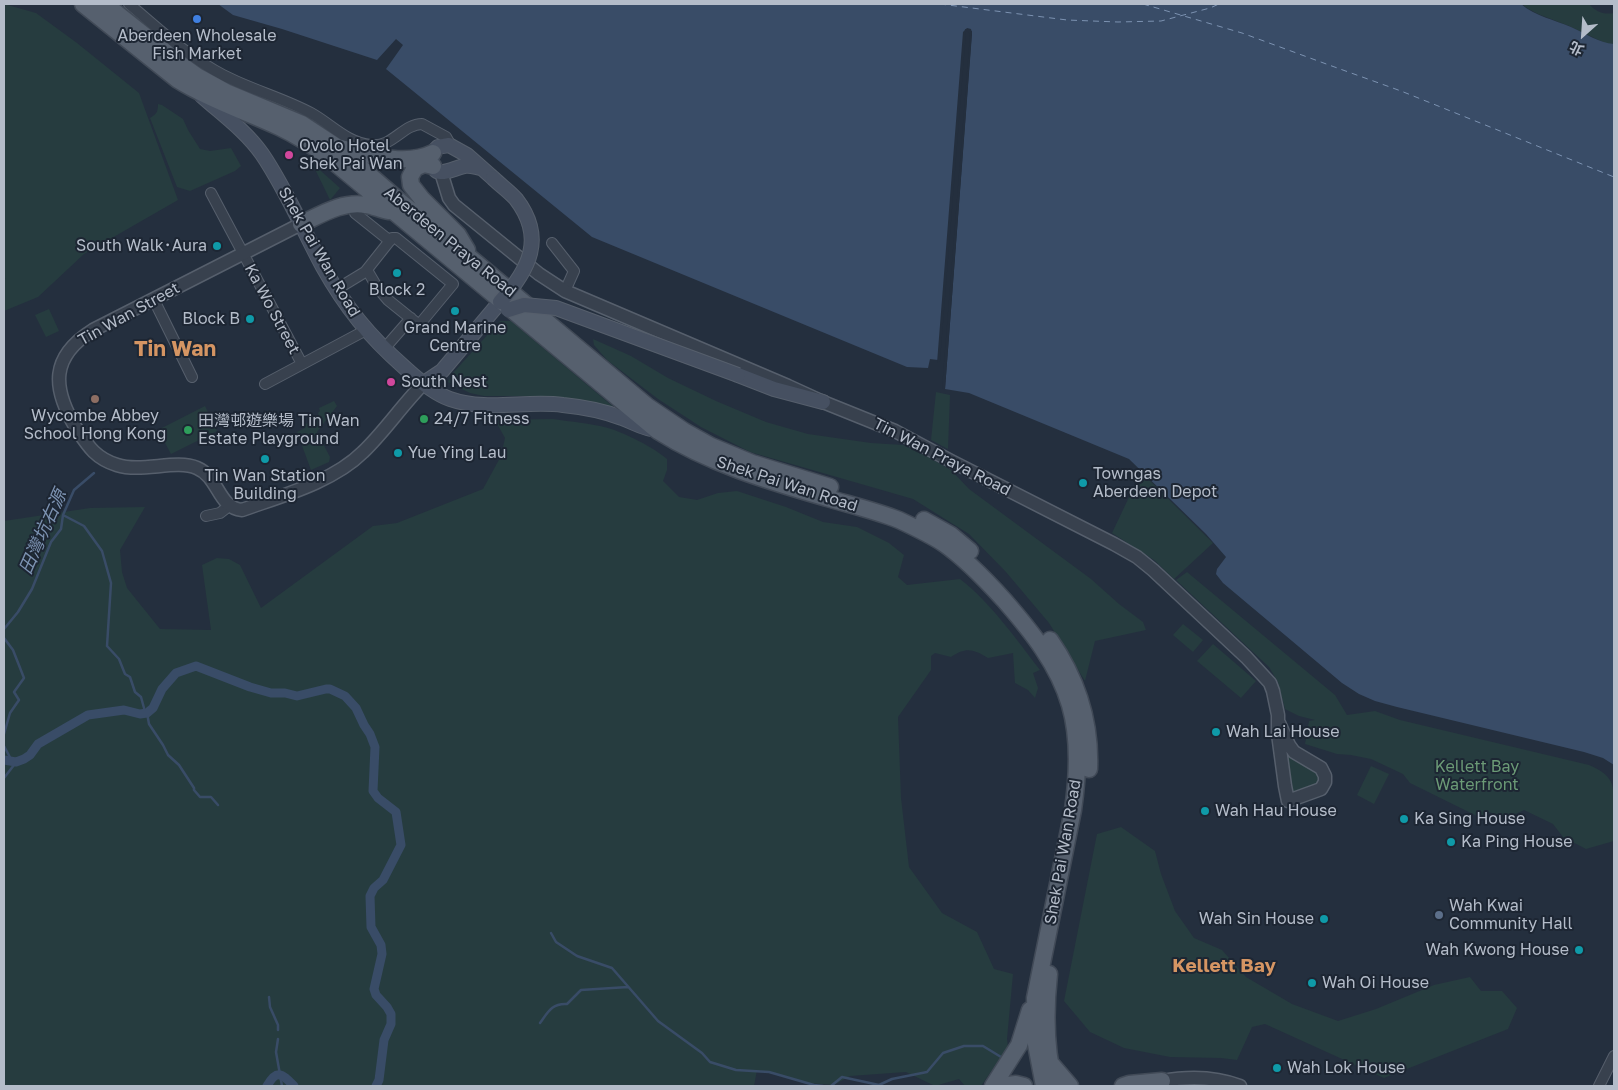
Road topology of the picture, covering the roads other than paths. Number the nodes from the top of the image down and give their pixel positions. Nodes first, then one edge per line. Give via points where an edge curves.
1 (83, 4) edge
2 (105, 4) edge
3 (129, 4) edge
4 (193, 89) junction
5 (337, 148) junction
6 (445, 159) junction
7 (211, 193) dead end
8 (394, 212) junction
9 (355, 213) dead end
10 (301, 224) junction
11 (390, 241) junction
12 (552, 243) dead end
13 (243, 254) junction
14 (474, 260) junction
15 (367, 270) junction
16 (336, 289) junction
17 (565, 291) junction
18 (154, 300) junction
19 (411, 318) junction
20 (486, 319) junction
21 (366, 330) junction
22 (384, 349) junction
23 (302, 364) junction
24 (192, 377) dead end
25 (424, 383) junction
26 (265, 384) dead end
27 (823, 402) junction
28 (658, 430) junction
29 (684, 431) joint
30 (229, 506) junction
31 (206, 516) dead end
32 (1279, 723) junction
33 (1035, 998) junction
34 (1614, 1056) edge
35 (1051, 1064) junction
36 (1155, 1085) edge
37 (993, 1086) edge
38 (1001, 1086) edge
39 (1024, 1086) edge
40 (1044, 1086) edge
41 (1056, 1086) edge
42 (1070, 1086) edge
43 (1123, 1086) edge
44 (1240, 1086) edge
45 (1599, 1086) edge

1 - 4 main road, Aberdeen Praya Road
2 - 5 main road, Aberdeen Praya Road via 197,76 228,93 302,124
3 - 6 street via 193,57 221,74 313,114 359,143 372,146 386,143 409,128 422,124 437,132
4 - 8 main road, Aberdeen Praya Road via 312,145
4 - 10 main road, Shek Pai Wan Road via 260,151
5 - 6 main road via 387,158
5 - 14 main road, Aberdeen Praya Road
6 - 14 main road via 415,168 410,177 411,184 458,235
6 - 17 street, Tin Wan Praya Road via 446,186 454,205
6 - 20 main road, bridge via 467,155 475,161 514,198 529,225 532,243 523,274
7 - 13 street, Ka Wo Street
8 - 10 main road via 347,204
8 - 28 main road, Aberdeen Praya Road
9 - 11 street
10 - 13 street, Tin Wan Street
10 - 16 main road, Shek Pai Wan Road
11 - 15 street
11 - 19 street via 396,238 452,284 419,325
12 - 17 street via 574,271
13 - 18 street, Tin Wan Street
13 - 23 street, Ka Wo Street
14 - 29 main road, Aberdeen Praya Road via 647,406
15 - 16 street
15 - 19 street via 388,300
16 - 21 main road, Shek Pai Wan Road
17 - 27 street, Tin Wan Praya Road
18 - 24 street
18 - 30 street, Tin Wan Street via 93,330 75,343 60,371 58,386 62,401 90,450 100,458 130,468 197,468 212,479
19 - 22 street
20 - 25 main road via 442,371
20 - 27 main road, bridge via 524,305 556,308 774,389
21 - 22 main road, Shek Pai Wan Road
21 - 23 street
22 - 25 main road, Shek Pai Wan Road
23 - 26 street
25 - 28 main road, Shek Pai Wan Road via 443,396 467,403 492,406 564,404 596,410 645,429
25 - 30 street via 350,464 242,510
27 - 32 street, Tin Wan Praya Road via 902,434 1137,557 1171,585 1264,675 1273,691
28 - 33 main road, Shek Pai Wan Road via 734,468 880,513 924,532 952,550 983,578 1017,615 1047,656 1063,684 1070,705 1078,766 1073,810
29 - 35 main road, Shek Pai Wan Road via 736,457 892,506 938,527 972,552 1046,634 1064,660 1082,706 1089,744 1089,766 1083,811 1050,965 1046,1012
30 - 31 street via 220,513
32 - 32 street, Tin Wan Praya Road via 1294,752 1321,768 1325,776 1320,789 1288,801
33 - 37 main road via 1020,1045
33 - 40 main road, Shek Pai Wan Road via 1036,1044
34 - 45 street
35 - 41 main road, Shek Pai Wan Road
35 - 42 main road
36 - 43 main road
36 - 44 street via 1182,1077 1206,1077
38 - 39 main road

